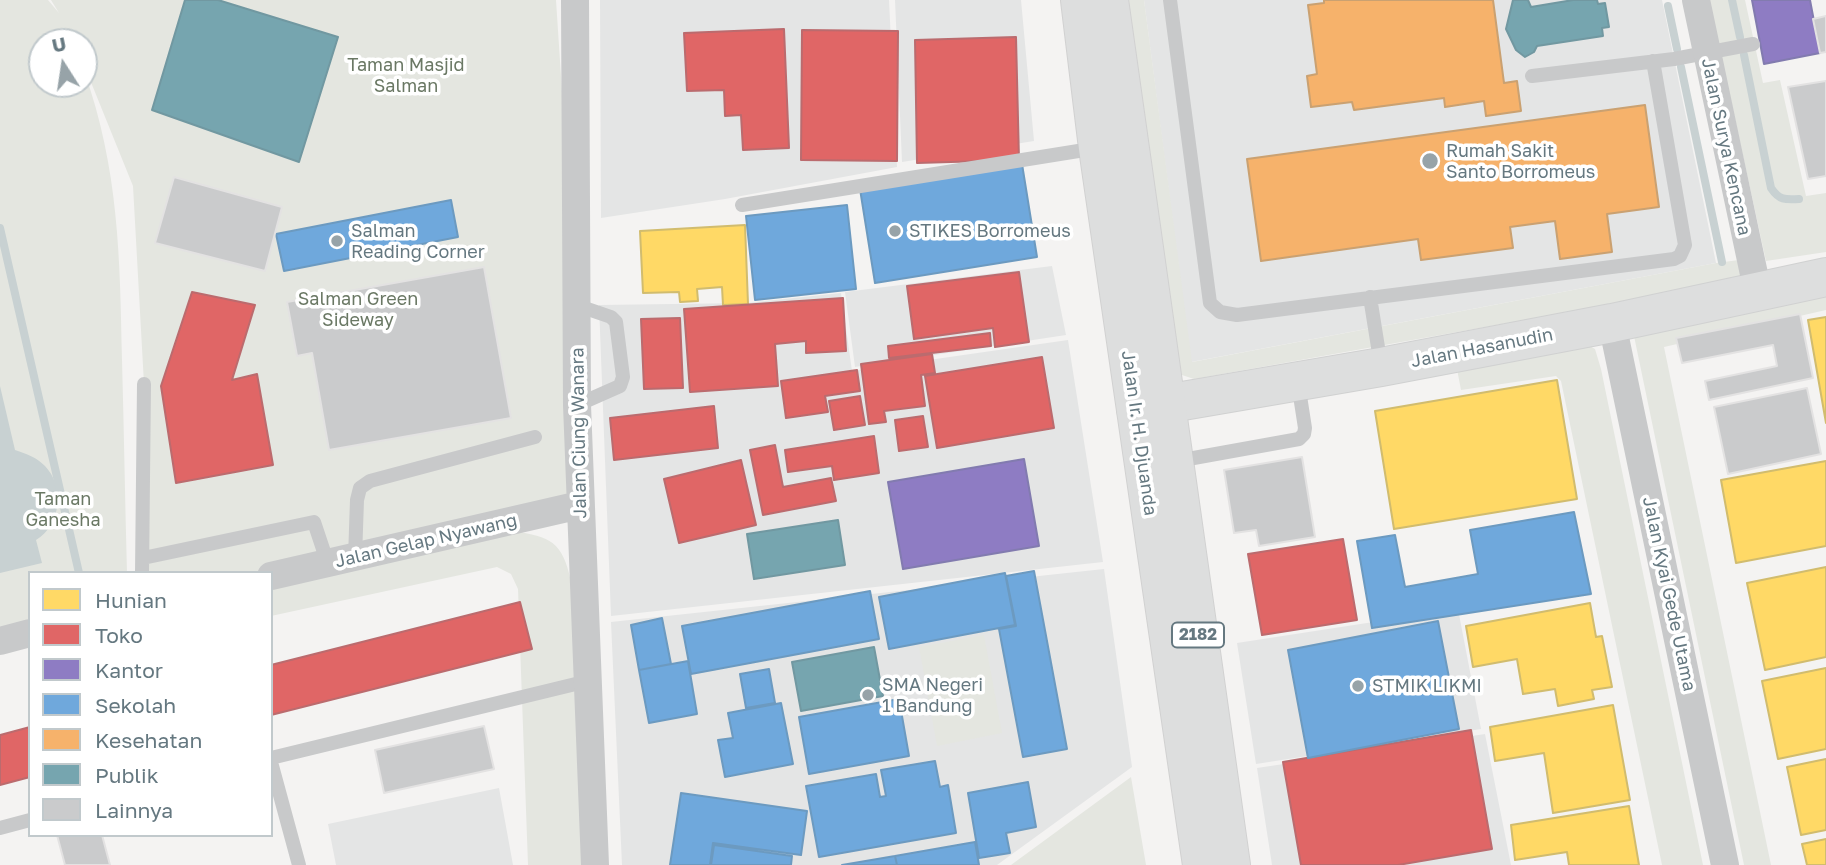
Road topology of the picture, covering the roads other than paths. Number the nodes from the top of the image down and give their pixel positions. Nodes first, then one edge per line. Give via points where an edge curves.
1 (575, 0) edge
2 (1080, 0) edge
3 (1109, 0) edge
4 (1170, 0) edge
5 (1696, 0) edge
6 (1753, 44) dead end
7 (1706, 53) junction
8 (1653, 61) junction
9 (1532, 76) dead end
10 (1098, 148) junction
11 (742, 205) dead end
12 (1826, 277) edge
13 (1758, 293) junction
14 (1370, 297) junction
15 (576, 305) junction
16 (1612, 323) junction
17 (1381, 367) junction
18 (1298, 382) junction
19 (144, 384) dead end
20 (577, 405) junction
21 (1151, 407) junction
22 (535, 436) dead end
23 (1173, 462) junction
24 (580, 505) junction
25 (355, 558) junction
26 (328, 564) junction
27 (142, 566) edge
28 (273, 576) edge
29 (28, 634) edge
30 (0, 641) edge
31 (588, 681) junction
32 (273, 760) edge
33 (273, 768) edge
34 (28, 821) edge
35 (0, 828) edge
36 (299, 865) edge
37 (595, 865) edge
38 (1202, 865) edge
39 (1231, 865) edge
40 (1725, 865) edge

1 - 15 street, Jalan Ciung Wanara
2 - 10 main road, Jalan Ir. H. Djuanda / 2182
3 - 21 main road, Jalan Ir. H. Djuanda / 2182
4 - 14 lane via 1210,303 1220,312 1237,315
5 - 7 street, Jalan Surya Kencana
6 - 7 lane
7 - 8 lane
7 - 13 street, Jalan Surya Kencana
8 - 9 lane
8 - 14 lane via 1685,245 1680,256
10 - 11 lane
10 - 21 main road, Jalan Ir. H. Djuanda / 2182
12 - 13 main road, Jalan Hasanudin
13 - 16 main road, Jalan Hasanudin
14 - 17 lane
15 - 20 street, Jalan Ciung Wanara
15 - 20 lane via 615,322 623,377 620,387
16 - 17 main road, Jalan Hasanudin
16 - 40 street, Jalan Kyai Gede Utama
17 - 18 main road, Jalan Hasanudin
18 - 21 main road, Jalan Hasanudin
18 - 23 lane via 1305,428 1299,439
19 - 27 lane
20 - 24 street, Jalan Ciung Wanara
21 - 23 main road, Jalan Ir. H. Djuanda / 2182
21 - 38 main road, Jalan Ir. H. Djuanda / 2182
22 - 25 lane via 370,481 360,488 357,500
23 - 39 main road, Jalan Ir. H. Djuanda / 2182
24 - 25 street, Jalan Gelap Nyawang
24 - 31 street, Jalan Ciung Wanara
25 - 26 street, Jalan Gelap Nyawang
26 - 27 lane via 314,522
26 - 28 street, Jalan Gelap Nyawang
29 - 30 street
31 - 32 lane
31 - 37 street, Jalan Ciung Wanara
33 - 36 lane
34 - 35 lane

